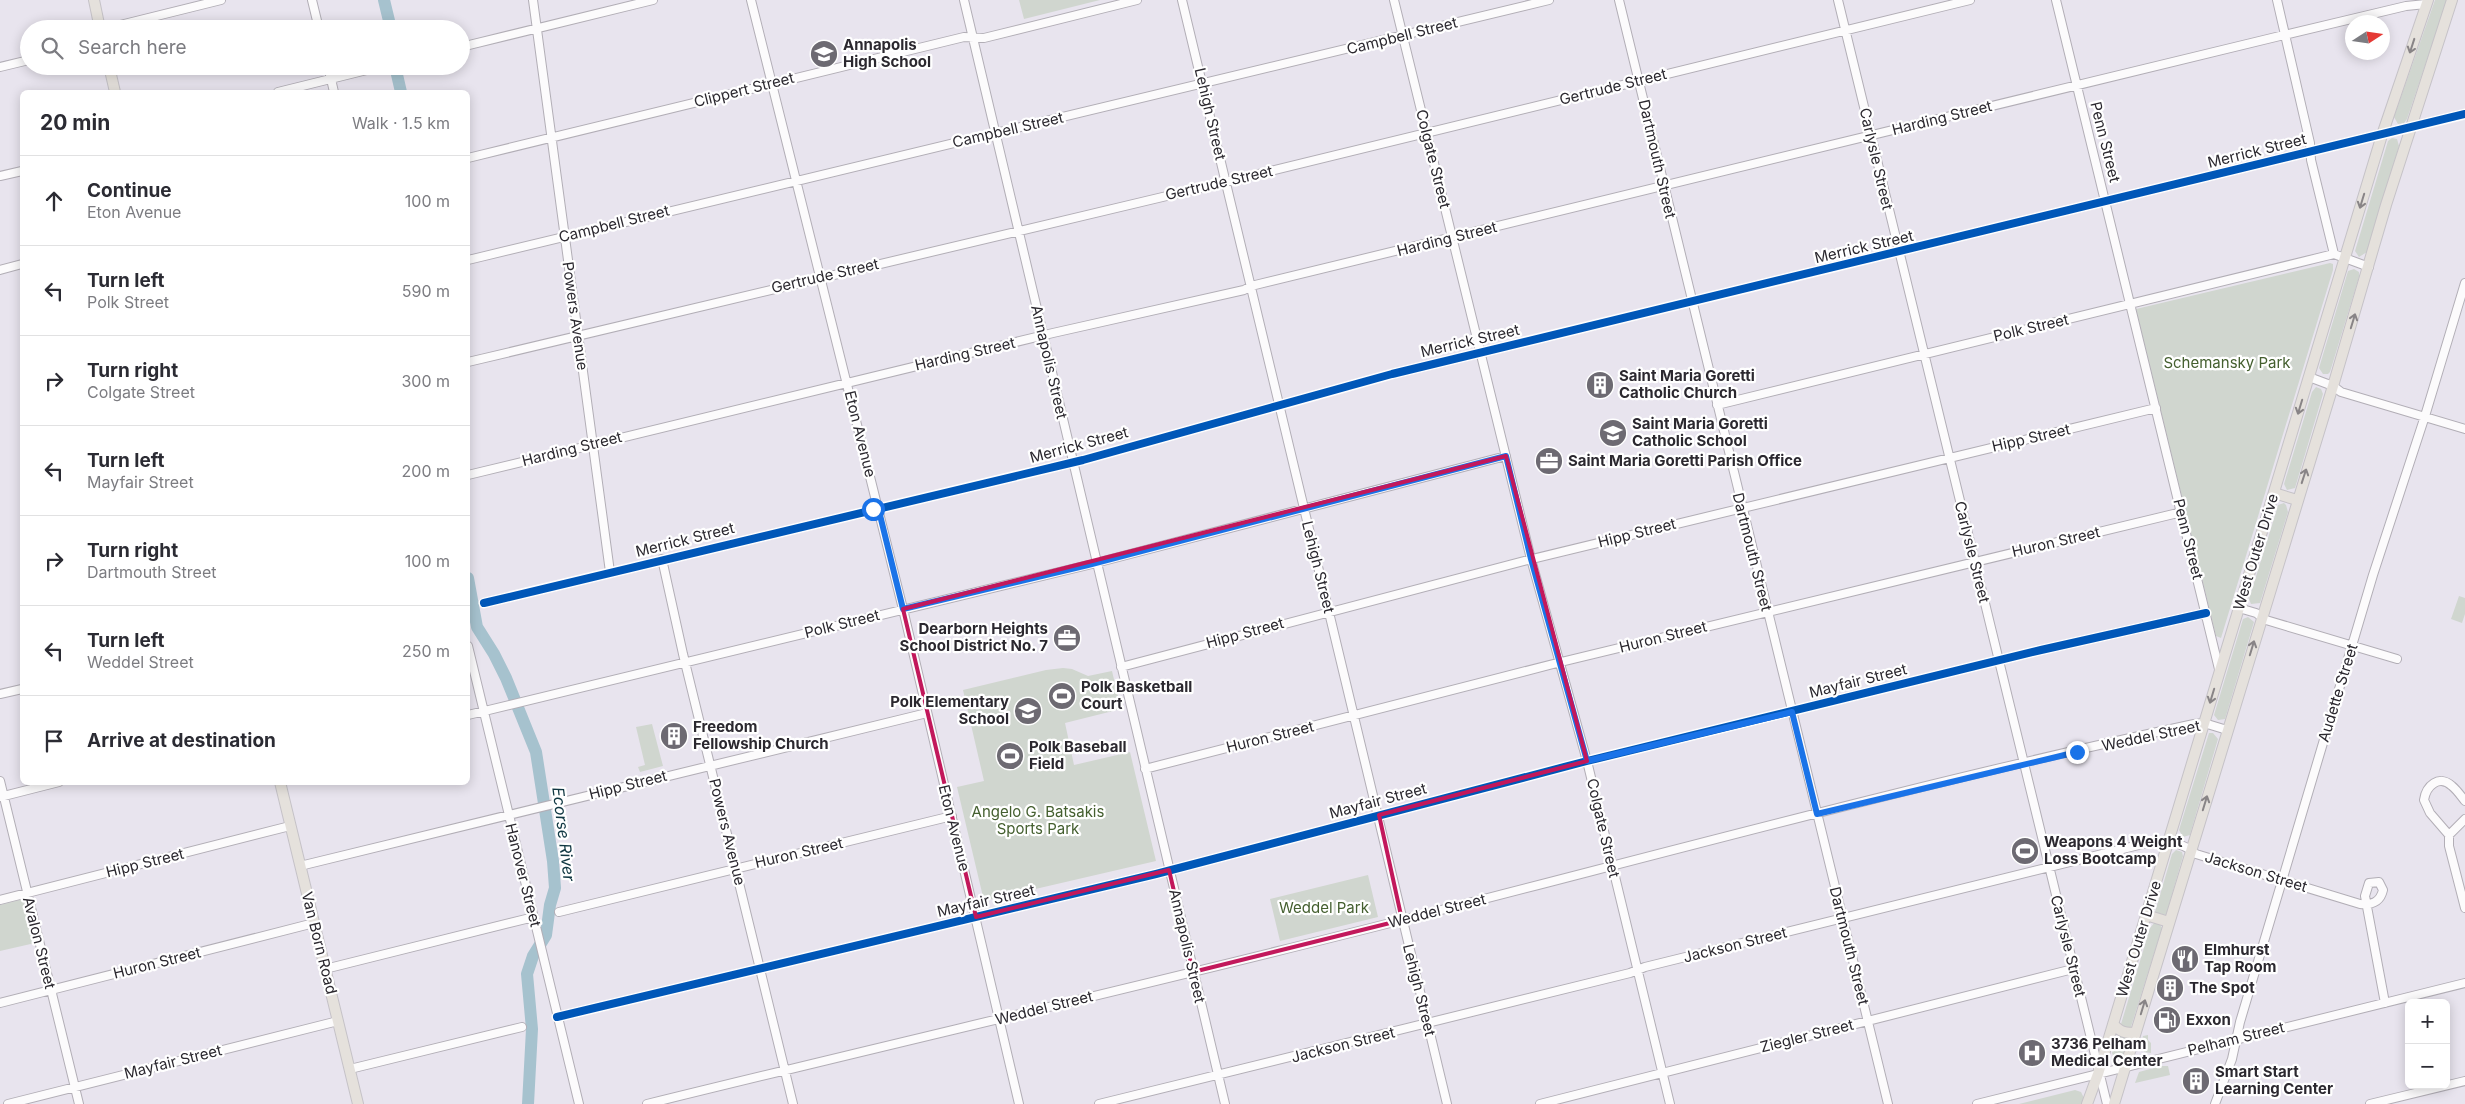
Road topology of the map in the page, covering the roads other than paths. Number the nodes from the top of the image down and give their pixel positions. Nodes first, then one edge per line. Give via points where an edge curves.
1 (94, 0) edge
2 (221, 0) edge
3 (312, 0) edge
4 (534, 0) edge
5 (653, 0) edge
6 (751, 0) edge
7 (964, 0) edge
8 (1137, 0) edge
9 (1182, 0) edge
10 (1394, 0) edge
11 (1549, 0) edge
12 (1619, 0) edge
13 (1838, 0) edge
14 (1970, 0) edge
15 (2056, 0) edge
16 (2277, 0) edge
17 (2452, 0) edge
18 (2427, 2) edge
19 (100, 20) edge
20 (139, 20) edge
21 (317, 20) edge
22 (537, 28) junction
23 (1845, 31) junction
24 (2284, 35) junction
25 (1403, 36) junction
26 (973, 38) junction
27 (470, 45) edge
28 (20, 62) edge
29 (0, 67) edge
30 (111, 75) edge
31 (330, 75) edge
32 (350, 75) edge
33 (331, 80) junction
34 (1638, 81) junction
35 (771, 84) junction
36 (1202, 84) junction
37 (2077, 85) junction
38 (115, 90) edge
39 (287, 90) edge
40 (334, 90) edge
41 (2465, 114) edge
42 (2411, 128) junction
43 (1427, 132) junction
44 (995, 133) junction
45 (1870, 135) junction
46 (2382, 135) junction
47 (552, 137) junction
48 (2311, 152) junction
49 (470, 158) edge
50 (20, 171) edge
51 (0, 176) edge
52 (796, 180) junction
53 (1226, 182) junction
54 (1664, 187) junction
55 (2106, 203) junction
56 (1018, 230) junction
57 (565, 236) junction
58 (1453, 238) junction
59 (1898, 252) junction
60 (2334, 254) junction
61 (2345, 258) junction
62 (470, 260) edge
63 (20, 265) edge
64 (2369, 267) junction
65 (0, 270) edge
66 (820, 277) junction
67 (2465, 283) edge
68 (1251, 286) junction
69 (1692, 302) junction
70 (2130, 305) junction
71 (578, 335) junction
72 (1043, 336) junction
73 (1481, 353) junction
74 (1923, 354) junction
75 (470, 362) edge
76 (2309, 377) junction
77 (847, 382) junction
78 (2333, 386) junction
79 (1278, 405) junction
80 (1717, 405) junction
81 (2156, 408) junction
82 (2425, 416) junction
83 (2465, 429) edge
84 (592, 444) junction
85 (1506, 456) junction
86 (1949, 457) junction
87 (1074, 462) junction
88 (470, 474) edge
89 (2274, 493) junction
90 (2297, 500) junction
91 (878, 507) junction
92 (1304, 508) junction
93 (1741, 508) junction
94 (2182, 512) junction
95 (662, 559) junction
96 (1531, 559) junction
97 (1973, 561) junction
98 (1096, 563) junction
99 (610, 572) junction
100 (484, 603) dead end
101 (2240, 608) junction
102 (903, 609) junction
103 (1328, 611) junction
104 (1767, 612) junction
105 (2206, 612) junction
106 (2262, 617) junction
107 (2352, 646) junction
108 (470, 655) edge
109 (2398, 659) dead end
110 (1998, 660) junction
111 (685, 662) junction
112 (1561, 662) junction
113 (1121, 667) junction
114 (2220, 671) junction
115 (20, 689) edge
116 (0, 694) edge
117 (482, 711) junction
118 (1792, 712) junction
119 (927, 713) junction
120 (470, 714) edge
121 (1355, 715) junction
122 (2204, 723) junction
123 (2227, 730) junction
124 (1587, 761) junction
125 (2023, 763) junction
126 (711, 764) junction
127 (1145, 769) junction
128 (0, 781) edge
129 (48, 785) edge
130 (281, 785) edge
131 (2, 797) edge
132 (2465, 802) edge
133 (508, 814) junction
134 (1817, 814) junction
135 (1379, 815) junction
136 (952, 816) junction
137 (2465, 819) edge
138 (290, 826) junction
139 (2449, 835) junction
140 (2168, 843) junction
141 (2190, 850) junction
142 (300, 866) junction
143 (1612, 866) junction
144 (2048, 867) junction
145 (736, 868) junction
146 (1169, 870) junction
147 (2281, 880) junction
148 (27, 893) junction
149 (0, 900) edge
150 (2366, 905) junction
151 (2465, 908) edge
152 (559, 912) dead end
153 (2146, 915) junction
154 (534, 917) junction
155 (1842, 917) junction
156 (976, 918) junction
157 (1402, 920) junction
158 (2169, 922) junction
159 (314, 923) junction
160 (760, 968) junction
161 (2073, 968) junction
162 (325, 969) junction
163 (1637, 970) junction
164 (1193, 972) junction
165 (2465, 983) edge
166 (51, 990) junction
167 (0, 1003) edge
168 (2385, 1003) junction
169 (557, 1017) junction
170 (999, 1019) junction
171 (338, 1021) junction
172 (1868, 1022) junction
173 (1427, 1024) junction
174 (2113, 1024) junction
175 (522, 1027) dead end
176 (2136, 1032) junction
177 (2237, 1038) junction
178 (2125, 1068) junction
179 (350, 1069) junction
180 (785, 1070) junction
181 (1662, 1072) junction
182 (2098, 1074) junction
183 (1218, 1076) junction
184 (2465, 1081) edge
185 (75, 1087) junction
186 (8, 1104) edge
187 (79, 1104) edge
188 (358, 1104) edge
189 (579, 1104) edge
190 (647, 1104) edge
191 (794, 1104) edge
192 (1019, 1104) edge
193 (1099, 1104) edge
194 (1225, 1104) edge
195 (1447, 1104) edge
196 (1540, 1104) edge
197 (1670, 1104) edge
198 (1888, 1104) edge
199 (1978, 1104) edge
200 (2087, 1104) edge
201 (2107, 1104) edge
202 (2114, 1104) edge
203 (2215, 1104) edge
204 (2370, 1104) edge

1 - 19 main road
2 - 20 street
3 - 21 street
4 - 22 street, Powers Avenue
5 - 22 street
6 - 35 street, Eton Avenue
7 - 26 street, Annapolis Street
8 - 26 street, Clippert Street
9 - 36 street, Lehigh Street
10 - 25 street, Colgate Street
11 - 25 street, Campbell Street
12 - 34 street, Dartmouth Street
13 - 23 street, Carlysle Street
14 - 23 street, Gertrude Street
15 - 37 street, Penn Street
16 - 24 street
17 - 42 main road, West Outer Drive
18 - 24 street, Harding Street
18 -> 46 main road, West Outer Drive
22 - 27 street
22 - 47 street, Powers Avenue
23 - 34 street, Gertrude Street
23 - 45 street, Carlysle Street
24 - 37 street, Harding Street
24 - 48 street
25 - 36 street, Campbell Street
25 - 43 street, Colgate Street
26 - 35 street, Clippert Street via 964,37
26 - 44 street, Annapolis Street
28 - 29 street
30 - 38 main road
31 - 33 street
32 - 33 street
33 - 39 street
33 - 40 street
34 - 43 street, Gertrude Street
34 - 54 street, Dartmouth Street
35 - 47 street, Clippert Street
35 - 52 street, Eton Avenue
36 - 44 street, Campbell Street
36 - 53 street, Lehigh Street
37 - 45 street, Harding Street
37 - 55 street, Penn Street
41 - 42 street, Merrick Street
42 - 46 street, Merrick Street
42 - 64 main road, West Outer Drive
43 - 53 street, Gertrude Street
43 - 58 street, Colgate Street
44 - 52 street, Campbell Street
44 - 56 street, Annapolis Street
45 - 54 street, Harding Street
45 - 59 street, Carlysle Street
46 - 48 street, Merrick Street
46 -> 61 main road, West Outer Drive
47 - 49 street, Clippert Street
47 - 57 street, Powers Avenue
48 - 55 street, Merrick Street
48 - 60 street
50 - 51 street
52 - 57 street, Campbell Street
52 - 66 street, Eton Avenue
53 - 56 street, Gertrude Street
53 - 68 street, Lehigh Street
54 - 58 street, Harding Street
54 - 69 street, Dartmouth Street
55 - 59 street, Merrick Street
55 - 70 street, Penn Street
56 - 66 street, Gertrude Street
56 - 72 street, Annapolis Street
57 - 62 street, Campbell Street
57 - 71 street, Powers Avenue
58 - 68 street, Harding Street
58 - 73 street, Colgate Street
59 - 69 street, Merrick Street
59 - 74 street, Carlysle Street
60 - 61 street
60 - 70 street, Polk Street
61 - 64 street
61 - 76 main road, West Outer Drive
63 - 65 street
78 -> 64 main road, West Outer Drive
66 - 71 street, Gertrude Street
66 - 77 street, Eton Avenue
67 - 82 street, Audette Street
68 - 72 street, Harding Street
68 - 79 street, Lehigh Street
69 - 73 street, Merrick Street
69 - 80 street, Dartmouth Street
70 - 74 street, Polk Street
70 - 81 street, Penn Street
71 - 75 street, Gertrude Street
71 - 84 street, Powers Avenue
72 - 77 street, Harding Street
72 - 87 street, Annapolis Street
73 - 79 street, Merrick Street
73 - 85 street, Colgate Street
74 - 80 street, Polk Street
74 - 86 street, Carlysle Street
76 - 78 street
76 -> 89 main road, West Outer Drive
77 - 84 street, Harding Street
77 - 91 street, Eton Avenue
78 - 82 street via 2341,392
90 -> 78 main road, West Outer Drive
79 - 87 street, Merrick Street
79 - 92 street, Lehigh Street
80 - 93 street, Dartmouth Street
81 - 86 street, Hipp Street
81 - 94 street, Penn Street
82 - 83 street
82 - 107 street, Audette Street
84 - 88 street, Harding Street
84 - 99 street, Powers Avenue
85 - 92 street, Polk Street
85 - 96 street, Colgate Street
86 - 93 street, Hipp Street
86 - 97 street, Carlysle Street
87 - 91 street, Merrick Street
87 - 98 street, Annapolis Street
89 - 90 main road
89 - 101 main road, West Outer Drive
90 - 106 main road, West Outer Drive
91 - 95 street, Merrick Street
91 - 102 street, Eton Avenue
92 - 98 street, Polk Street
92 - 103 street, Lehigh Street
93 - 96 street, Hipp Street
93 - 104 street, Dartmouth Street
94 - 97 street, Huron Street
94 - 105 street, Penn Street
95 - 99 street, Merrick Street
95 - 111 street, Powers Avenue
96 - 103 street, Hipp Street
96 - 112 street, Colgate Street
97 - 104 street, Huron Street
97 - 110 street, Carlysle Street
98 - 102 street, Polk Street
98 - 113 street, Annapolis Street
99 - 100 street, Merrick Street
101 - 106 street
101 - 114 main road, West Outer Drive
102 - 111 street, Polk Street
102 - 119 street, Eton Avenue
103 - 113 street, Hipp Street
103 - 121 street, Lehigh Street
104 - 112 street, Huron Street
104 - 118 street, Dartmouth Street
105 - 110 street, Mayfair Street
105 - 114 street, Penn Street
106 - 107 street
123 -> 106 main road, West Outer Drive
107 - 109 street
107 - 147 street, Audette Street
108 - 117 street, Hanover Street
110 - 118 street, Mayfair Street
110 - 125 street, Carlysle Street
111 - 117 street, Polk Street
111 - 126 street, Powers Avenue
112 - 121 street, Huron Street
112 - 124 street, Colgate Street
113 - 127 street, Annapolis Street
114 -> 122 main road, West Outer Drive
115 - 116 street
117 - 120 street, Polk Street
117 - 133 street, Hanover Street
118 - 124 street, Mayfair Street
118 - 134 street, Dartmouth Street
119 - 126 street, Hipp Street
119 - 136 street, Eton Avenue
121 - 127 street, Huron Street
121 - 135 street, Lehigh Street
122 - 123 street, Weddel Street
122 - 125 street, Weddel Street
122 - 140 main road, West Outer Drive
141 -> 123 main road, West Outer Drive
124 - 135 street, Mayfair Street
124 - 143 street, Colgate Street
125 - 134 street, Weddel Street
125 - 144 street, Carlysle Street
126 - 133 street, Hipp Street
126 - 145 street, Powers Avenue
127 - 146 street, Annapolis Street
128 - 131 street, Avalon Street
129 - 131 street
130 - 138 main road, Van Born Road
131 - 148 street, Avalon Street
132 - 139 street via 2446,782 2432,784 2427,789 2426,805
133 - 142 street, Hipp Street
133 - 154 street, Hanover Street
134 - 143 street, Weddel Street
134 - 155 street, Dartmouth Street
135 - 146 street, Mayfair Street
135 - 157 street, Lehigh Street
136 - 145 street, Huron Street
136 - 156 street, Eton Avenue
137 - 139 street
138 - 142 main road, Van Born Road
138 - 148 street, Hipp Street
139 - 151 street
140 - 141 street, Jackson Street via 2186,846
140 - 144 street, Jackson Street via 2155,841
140 - 153 main road, West Outer Drive
141 - 147 street, Jackson Street
141 - 158 main road, West Outer Drive
142 - 159 main road, Van Born Road
143 - 157 street, Weddel Street
143 - 163 street, Colgate Street
144 - 155 street, Jackson Street
144 - 161 street, Carlysle Street
145 - 152 street, Huron Street
145 - 160 street, Powers Avenue
146 - 156 street, Mayfair Street
146 - 164 street, Annapolis Street
147 - 150 street, Jackson Street
147 - 177 street, Audette Street
148 - 149 street, Hipp Street
148 - 166 street, Avalon Street
150 - 150 street via 2366,888 2375,881 2382,885 2382,894 2376,902
150 - 168 street
153 - 158 main road
153 - 174 main road, West Outer Drive
154 - 162 street
154 - 169 street, Hanover Street
155 - 163 street, Jackson Street
155 - 172 street, Dartmouth Street
156 - 160 street, Mayfair Street
156 - 170 street, Eton Avenue
157 - 164 street, Weddel Street
157 - 173 street, Lehigh Street
176 -> 158 main road, West Outer Drive
159 - 162 main road, Van Born Road
159 - 166 street, Huron Street
160 - 169 street, Mayfair Street
160 - 180 street, Powers Avenue
161 - 172 street, Ziegler Street
161 - 182 street, Carlysle Street
162 - 171 main road, Van Born Road
163 - 173 street, Jackson Street
163 - 181 street, Colgate Street
164 - 170 street, Weddel Street
164 - 183 street, Annapolis Street
165 - 168 street, Pelham Street
166 - 167 street, Huron Street
166 - 185 street, Avalon Street
168 - 177 street, Pelham Street
169 - 189 street, Hanover Street
170 - 180 street, Weddel Street
170 - 192 street, Eton Avenue
171 - 179 main road, Van Born Road
171 - 185 street, Mayfair Street
172 - 181 street, Ziegler Street
172 - 198 street, Dartmouth Street
173 - 183 street, Jackson Street
173 - 195 street, Lehigh Street
174 - 176 main road via 2128,1034
174 - 182 main road, West Outer Drive
175 - 179 street
176 - 178 main road, West Outer Drive
177 - 178 street, Pelham Street
177 - 203 street, Audette Street
178 - 182 street, Pelham Street
178 - 202 main road, West Outer Drive
179 - 188 main road, Van Born Road
180 - 190 street, Weddel Street
180 - 191 street, Powers Avenue
181 - 196 street, Ziegler Street
181 - 197 street, Colgate Street
182 - 199 street, Pelham Street
182 - 200 main road, West Outer Drive
182 - 201 street, Carlysle Street
183 - 193 street, Jackson Street
183 - 194 street, Annapolis Street
184 - 204 street
185 - 186 street, Mayfair Street
185 - 187 street, Avalon Street

